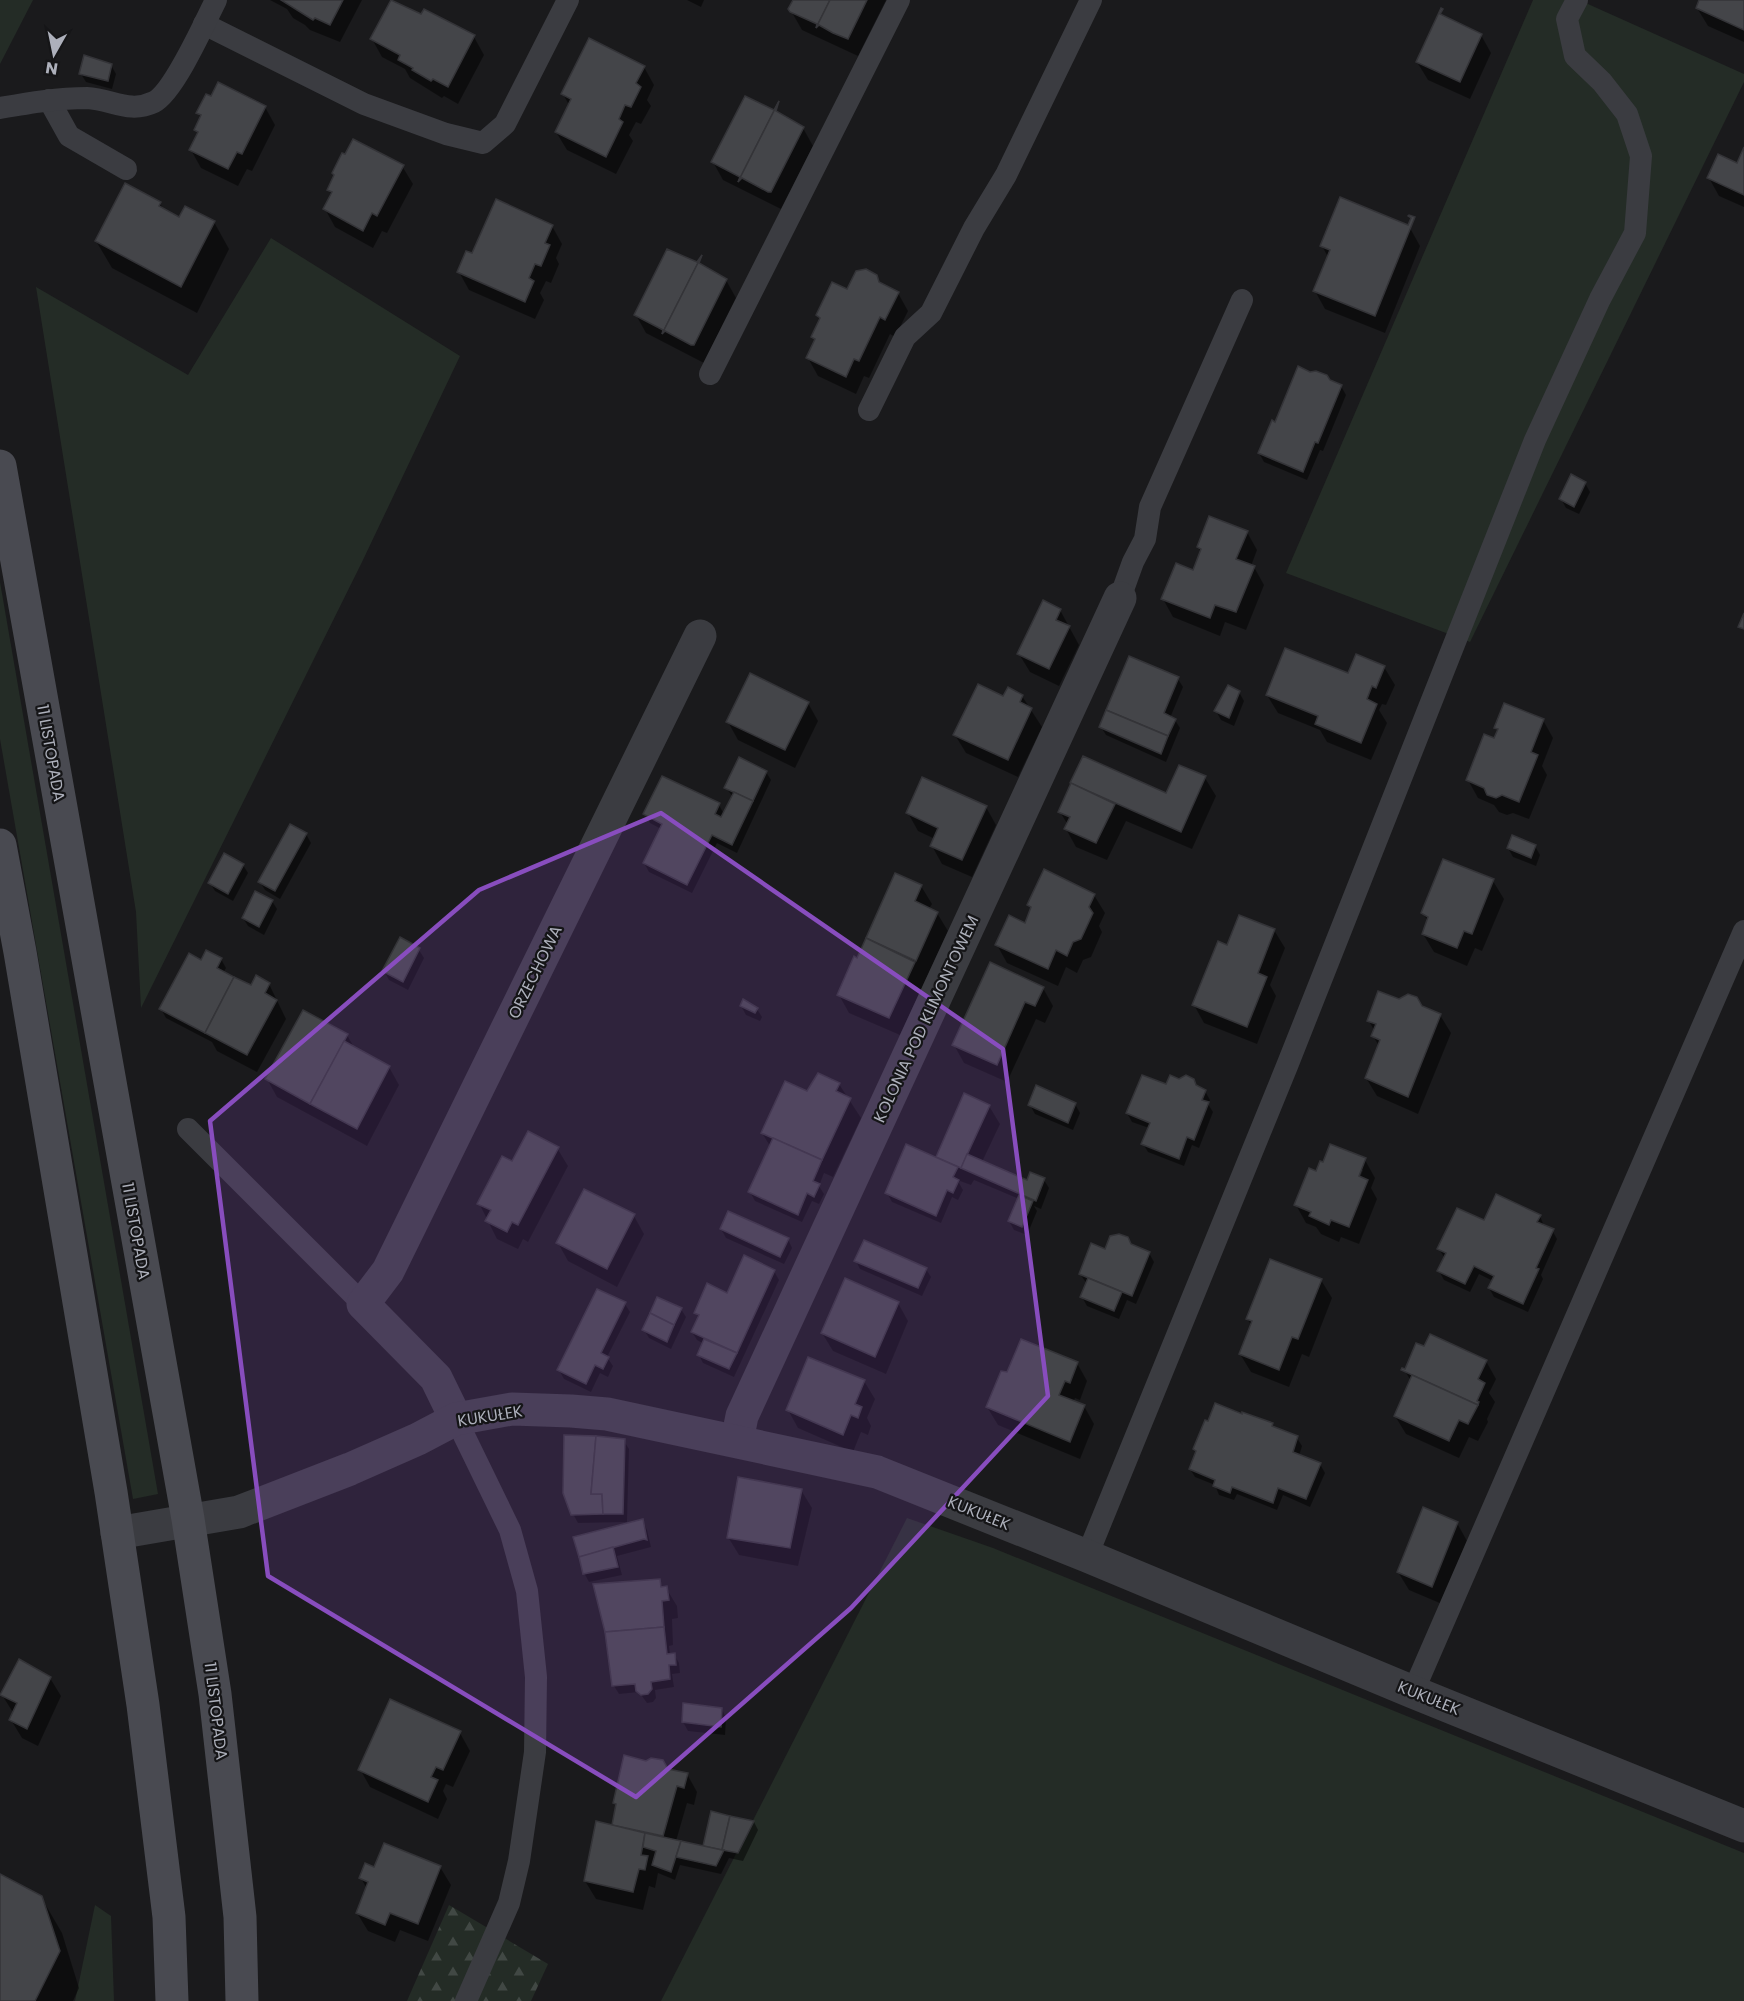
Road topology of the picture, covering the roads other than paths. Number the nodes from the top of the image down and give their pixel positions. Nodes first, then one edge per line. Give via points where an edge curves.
1 (216, 0) edge
2 (568, 0) edge
3 (899, 0) edge
4 (1091, 0) edge
5 (1577, 0) edge
6 (204, 24) junction
7 (49, 100) junction
8 (0, 108) edge
9 (126, 169) dead end
10 (1242, 300) dead end
11 (710, 374) dead end
12 (868, 410) dead end
13 (0, 466) edge
14 (1120, 598) joint
15 (700, 636) dead end
16 (0, 844) edge
17 (7, 923) edge
18 (1744, 931) edge
19 (188, 1129) dead end
20 (363, 1304) junction
21 (456, 1419) junction
22 (737, 1441) junction
23 (188, 1520) junction
24 (117, 1533) junction
25 (1087, 1556) junction
26 (1413, 1692) junction
27 (1744, 1826) edge
28 (172, 2001) edge
29 (242, 2001) edge
30 (466, 2001) edge

1 - 6 lane
2 - 6 lane via 505,124 483,143 364,104
3 - 11 lane
4 - 12 lane via 1006,175 931,314 905,337
5 - 25 lane via 1567,19 1575,56 1627,114 1641,156 1635,233 1535,440 1287,1066
6 - 7 lane via 172,85 156,101 133,108 89,98
7 - 8 lane
7 - 9 lane via 69,136
10 - 14 lane via 1150,507 1145,539
13 - 23 main road, 11 LISTOPADA
14 - 22 street, KOLONIA POD KLIMONTOWEM via 742,1416
15 - 20 street, ORZECHOWA via 388,1271
16 - 17 main road
17 - 24 main road
18 - 26 lane
19 - 20 lane
20 - 21 street via 435,1378
21 - 22 street, KUKUŁEK via 512,1409 571,1411 607,1414
21 - 23 street, KUKUŁEK via 418,1440 285,1495 239,1512
21 - 30 lane via 510,1530 527,1591 536,1677 535,1752 519,1861 509,1903
22 - 25 street, KUKUŁEK via 877,1472
23 - 24 street, KUKUŁEK
23 - 29 main road, 11 LISTOPADA via 215,1694 240,1917
24 - 28 main road via 169,1917
25 - 26 street, KUKUŁEK
26 - 27 street, KUKUŁEK

